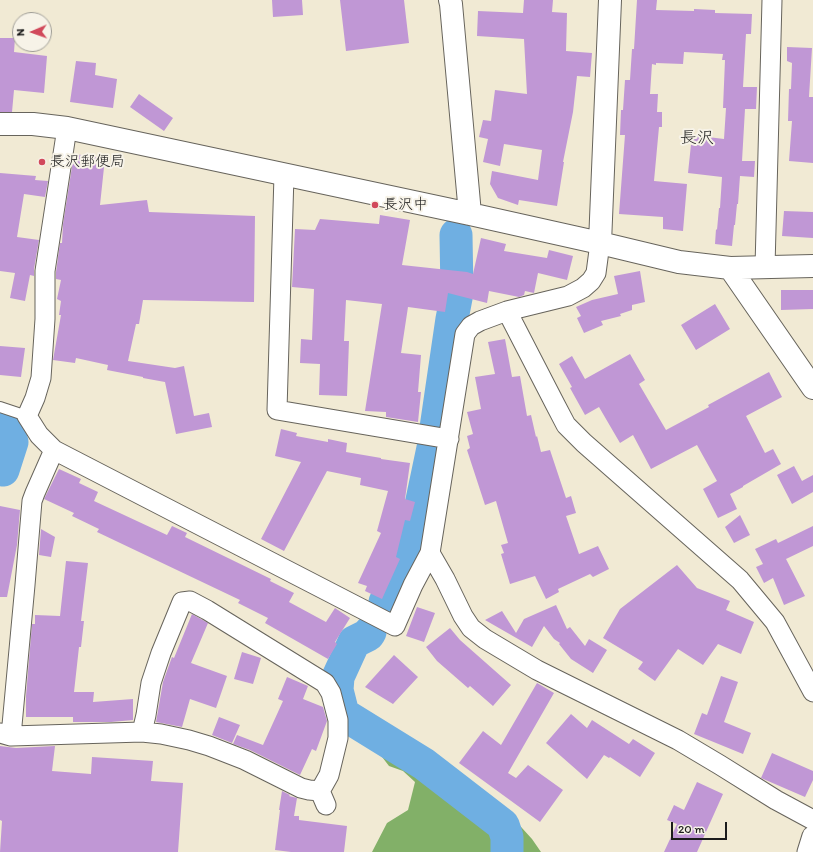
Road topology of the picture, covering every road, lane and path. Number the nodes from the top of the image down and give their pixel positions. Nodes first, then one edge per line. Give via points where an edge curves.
1 (450, 0) edge
2 (610, 0) edge
3 (772, 0) edge
4 (0, 124) edge
5 (67, 128) junction
6 (284, 175) junction
7 (470, 214) junction
8 (600, 243) junction
9 (813, 266) edge
10 (765, 267) junction
11 (730, 268) junction
12 (507, 311) junction
13 (813, 388) edge
14 (0, 407) edge
15 (27, 416) junction
16 (449, 439) junction
17 (54, 450) junction
18 (430, 553) junction
19 (813, 692) edge
20 (142, 732) junction
21 (6, 735) edge
22 (811, 836) edge

1 - 7 street
2 - 8 street
3 - 10 street
4 - 5 street
5 - 6 street
5 - 15 street via 45,271 41,378
6 - 7 street
6 - 16 street via 277,410
7 - 8 street
8 - 11 street via 678,262
8 - 12 street via 596,273 583,288 568,296
9 - 10 street
10 - 11 street
11 - 13 street
12 - 16 street via 480,321 471,326 465,334
12 - 19 street via 566,425 740,580 775,622
14 - 15 lane
15 - 17 street via 39,435
16 - 18 street
17 - 18 street via 395,626
17 - 21 street via 32,501 25,585
18 - 22 street via 471,628 485,639 536,670 678,740 720,765 776,800
20 - 20 street via 151,684 161,653 182,602 190,601 325,684 332,693 338,720 338,738 323,798 245,760 209,746
20 - 21 street

